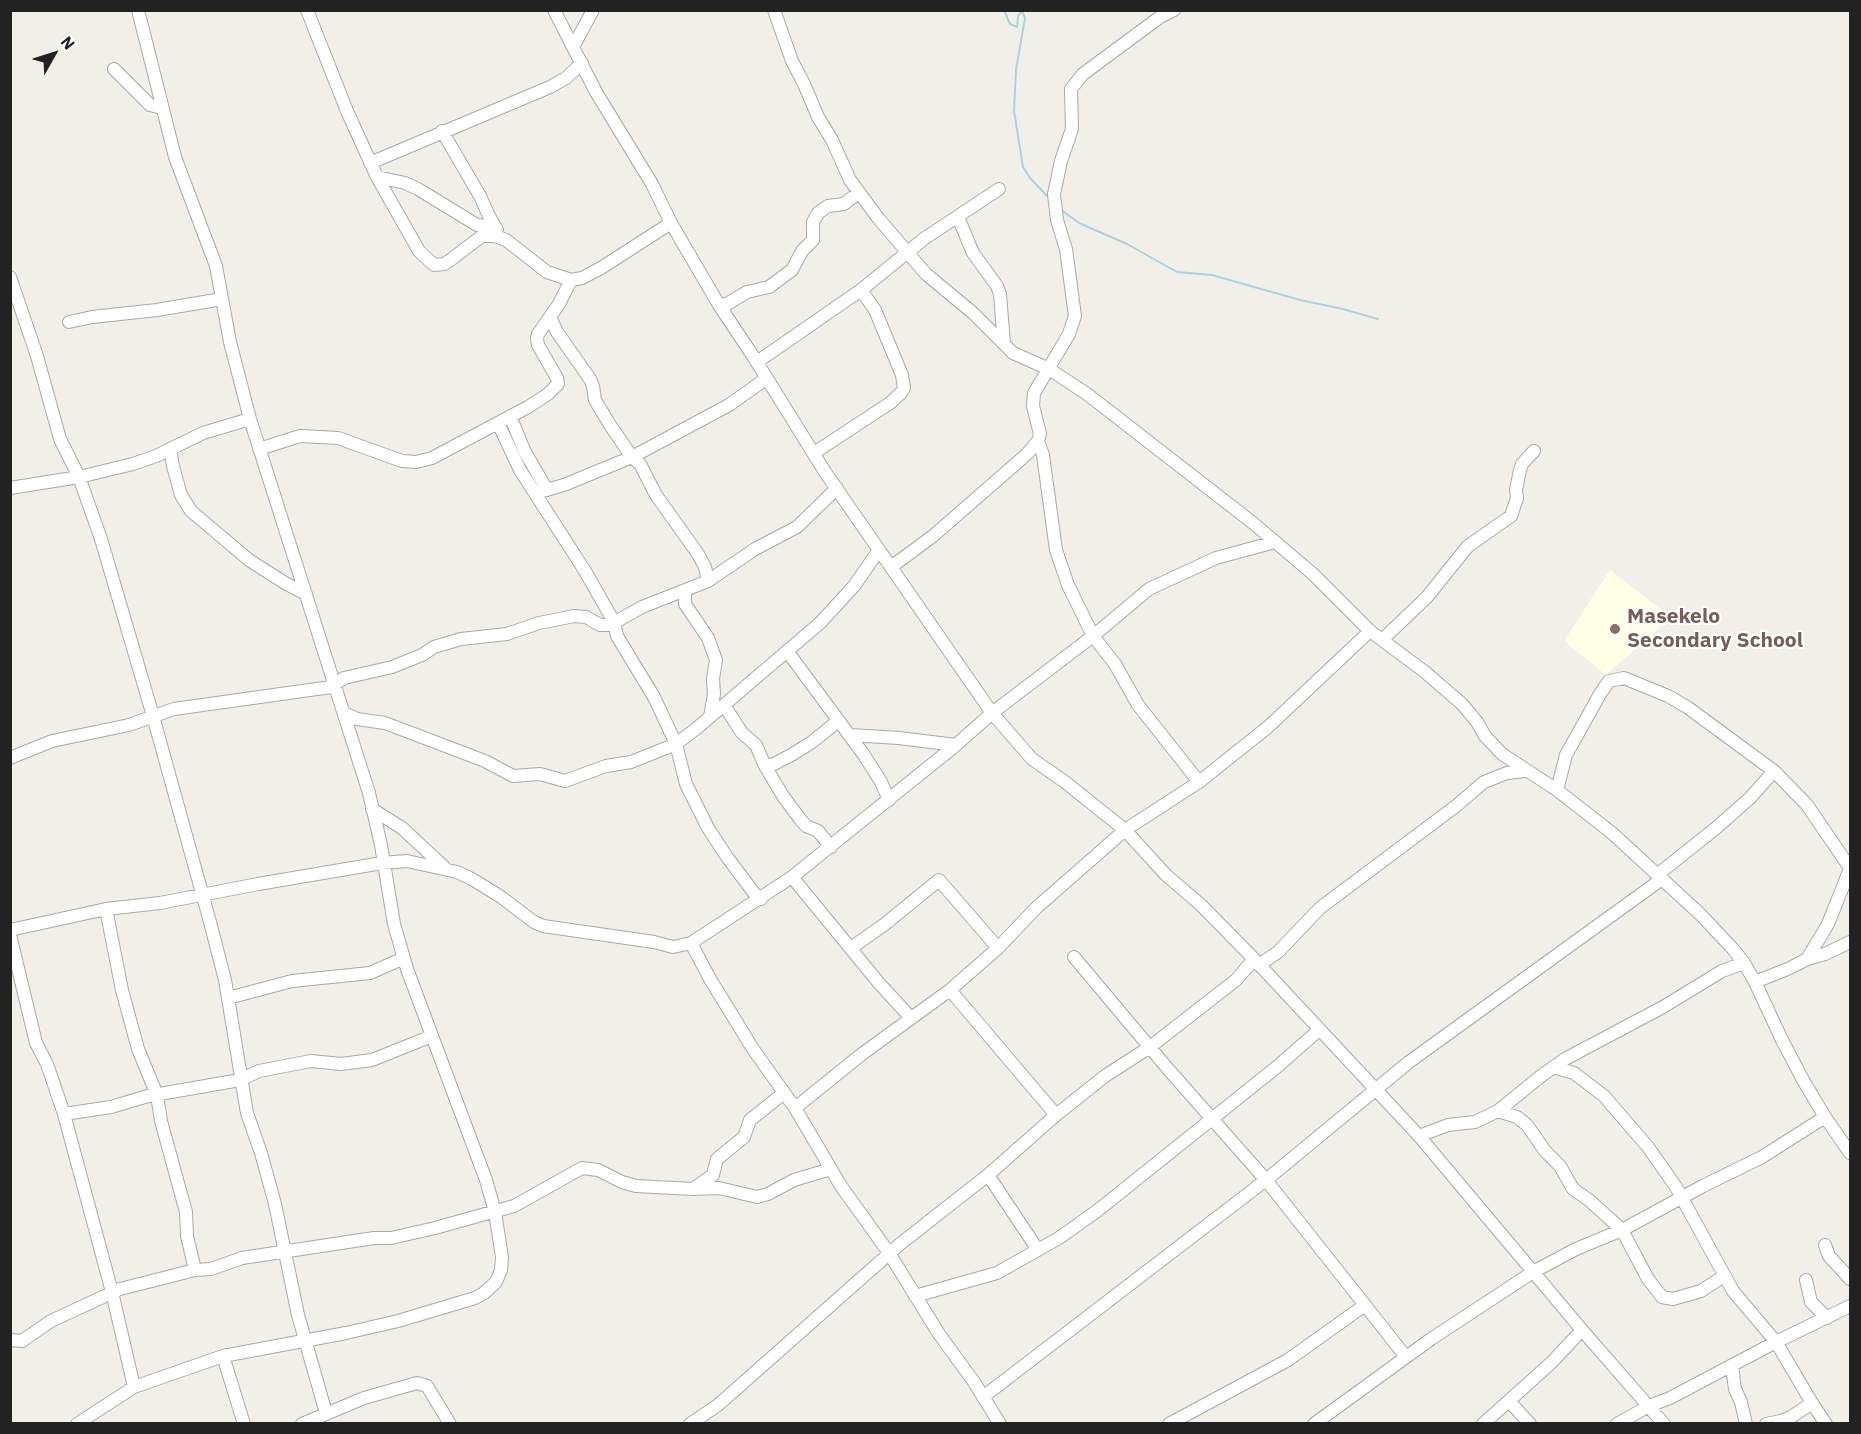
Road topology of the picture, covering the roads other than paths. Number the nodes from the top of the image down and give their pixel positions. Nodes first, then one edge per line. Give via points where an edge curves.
1 (138, 10) edge
2 (307, 10) edge
3 (554, 10) edge
4 (592, 10) edge
5 (774, 10) edge
6 (1174, 10) edge
7 (573, 47) junction
8 (582, 63) junction
9 (114, 69) dead end
10 (162, 108) junction
11 (442, 131) junction
12 (370, 163) junction
13 (376, 177) junction
14 (999, 189) dead end
15 (858, 193) junction
16 (958, 217) junction
17 (671, 223) junction
18 (494, 227) junction
19 (506, 240) junction
20 (907, 252) junction
21 (10, 277) edge
22 (571, 280) junction
23 (861, 290) junction
24 (13, 295) edge
25 (222, 299) junction
26 (719, 305) junction
27 (550, 317) junction
28 (69, 322) dead end
29 (1004, 344) junction
30 (757, 362) junction
31 (1050, 369) junction
32 (767, 378) junction
33 (510, 416) junction
34 (250, 419) junction
35 (498, 423) junction
36 (1038, 441) junction
37 (170, 448) junction
38 (259, 449) junction
39 (1534, 451) dead end
40 (814, 453) junction
41 (632, 457) junction
42 (79, 477) junction
43 (10, 488) edge
44 (837, 488) junction
45 (541, 492) junction
46 (1275, 542) junction
47 (879, 550) junction
48 (891, 567) junction
49 (708, 581) junction
50 (685, 591) junction
51 (306, 594) junction
52 (614, 622) junction
53 (1370, 631) junction
54 (1093, 636) junction
55 (1382, 640) junction
56 (787, 651) junction
57 (335, 684) junction
58 (724, 705) junction
59 (344, 713) junction
60 (992, 713) junction
61 (153, 716) junction
62 (710, 717) junction
63 (838, 721) junction
64 (850, 735) junction
65 (676, 744) junction
66 (956, 746) junction
67 (10, 758) edge
68 (765, 766) junction
69 (1525, 771) junction
70 (1773, 771) junction
71 (1198, 782) junction
72 (1557, 790) junction
73 (889, 800) junction
74 (372, 809) junction
75 (1125, 830) junction
76 (831, 847) junction
77 (382, 863) junction
78 (447, 869) junction
79 (1851, 869) edge
80 (792, 877) junction
81 (1660, 877) junction
82 (202, 895) junction
83 (761, 899) junction
84 (106, 909) junction
85 (10, 930) edge
86 (10, 935) edge
87 (1851, 942) edge
88 (691, 943) junction
89 (851, 948) junction
90 (998, 948) junction
91 (1074, 957) dead end
92 (404, 958) junction
93 (1807, 959) junction
94 (1256, 962) junction
95 (1744, 963) junction
96 (1755, 982) junction
97 (950, 990) junction
98 (228, 998) junction
99 (911, 1018) junction
100 (1319, 1030) junction
101 (432, 1036) junction
102 (1150, 1047) junction
103 (1553, 1067) junction
104 (240, 1080) junction
105 (1375, 1089) junction
106 (784, 1093) junction
107 (158, 1095) junction
108 (795, 1108) junction
109 (1498, 1111) junction
110 (64, 1114) junction
111 (1056, 1115) junction
112 (1825, 1117) junction
113 (1212, 1118) junction
114 (1419, 1136) junction
115 (1851, 1153) edge
116 (831, 1169) junction
117 (987, 1175) junction
118 (1266, 1180) junction
119 (693, 1189) junction
120 (1681, 1198) junction
121 (495, 1212) junction
122 (1622, 1230) junction
123 (1825, 1245) dead end
124 (1038, 1250) junction
125 (286, 1253) junction
126 (889, 1253) junction
127 (195, 1270) junction
128 (1533, 1272) junction
129 (1724, 1276) junction
130 (1850, 1278) edge
131 (1806, 1280) dead end
132 (112, 1292) junction
133 (915, 1296) junction
134 (1365, 1305) junction
135 (1850, 1310) edge
136 (1827, 1318) junction
137 (1582, 1330) junction
138 (10, 1340) edge
139 (304, 1340) junction
140 (1776, 1342) junction
141 (223, 1356) junction
142 (1406, 1358) junction
143 (1732, 1366) junction
144 (135, 1388) junction
145 (983, 1397) junction
146 (1509, 1401) junction
147 (1812, 1403) junction
148 (1649, 1406) junction
149 (326, 1413) junction
150 (696, 1422) edge
151 (1746, 1423) edge
152 (77, 1424) edge
153 (243, 1424) edge
154 (302, 1424) edge
155 (450, 1424) edge
156 (1000, 1424) edge
157 (1169, 1424) edge
158 (1314, 1424) edge
159 (1483, 1424) edge
160 (1530, 1424) edge
161 (1617, 1424) edge
162 (1664, 1424) edge
163 (1765, 1424) edge
164 (1826, 1424) edge

1 - 10 street
2 - 12 street
3 - 7 street
4 - 7 street
5 - 15 street via 815,112
6 - 31 street via 1083,74 1071,89 1072,129 1054,194 1076,316
7 - 8 street
8 - 11 street via 550,87
8 - 17 street
9 - 10 street via 150,105
10 - 25 street via 175,157 216,266
11 - 12 street
11 - 18 street
12 - 13 street
13 - 18 street via 405,183 477,225
13 - 19 street via 419,251 434,265 449,261 482,236
14 - 16 street
15 - 20 street
15 - 26 street via 844,204 828,206 818,213 813,222 813,240 792,270 769,287
16 - 20 street
16 - 29 street via 973,253 997,286
17 - 22 street via 601,268
17 - 26 street
18 - 19 street
19 - 22 street via 547,272
20 - 23 street
20 - 29 street
21 - 24 street
22 - 27 street
23 - 30 street
23 - 40 street via 875,310 904,388 890,403
24 - 42 street via 37,356 60,439
25 - 28 street
25 - 34 street
26 - 30 street
27 - 33 street via 537,342 558,384
27 - 41 street via 590,379 599,407
29 - 31 street via 1018,356
30 - 32 street
31 - 36 street via 1033,399
31 - 46 street via 1205,484
32 - 40 street
32 - 41 street via 729,405
33 - 35 street
33 - 45 street
34 - 37 street
34 - 38 street
35 - 38 street via 432,458 416,462 402,461 338,438 300,436
35 - 45 street via 520,470
36 - 48 street via 933,536
36 - 54 street via 1059,563
37 - 42 street via 133,464
37 - 51 street via 181,495 191,511 249,560
38 - 51 street
39 - 55 street via 1522,464 1511,516 1468,546 1427,597
40 - 44 street
41 - 45 street
41 - 49 street via 698,554
42 - 43 street
42 - 61 street
44 - 47 street
44 - 49 street via 797,526
45 - 52 street
46 - 53 street
46 - 54 street via 1216,558 1158,584
47 - 48 street
47 - 56 street via 854,586
48 - 60 street
49 - 50 street
50 - 52 street
50 - 62 street via 685,604 708,638 716,660
51 - 57 street
52 - 57 street via 606,626 574,616 507,634 454,640 392,667 344,678
52 - 65 street via 617,636
53 - 55 street
53 - 71 street via 1282,715
54 - 60 street
54 - 71 street via 1115,664 1138,705
55 - 69 street via 1455,698 1493,745
56 - 58 street
56 - 63 street
57 - 59 street
57 - 61 street via 174,709
58 - 62 street
58 - 68 street via 742,733 756,745
59 - 65 street via 385,723 490,763 513,776 540,774 565,782
59 - 74 street
60 - 66 street
60 - 75 street via 1032,759
61 - 67 street via 52,741
61 - 82 street
62 - 65 street
63 - 64 street
63 - 68 street via 793,754
64 - 66 street
64 - 73 street via 876,772
65 - 83 street via 686,784 708,828
66 - 73 street
68 - 76 street via 804,824 818,831
69 - 72 street
69 - 94 street via 1484,782 1320,908 1278,952
70 - 72 street via 1678,701 1616,678 1609,681 1573,739
70 - 79 street via 1807,805
70 - 81 street via 1750,798
71 - 75 street
72 - 81 street
73 - 76 street
74 - 77 street
74 - 78 street via 402,828
75 - 90 street via 1036,908
75 - 94 street
76 - 80 street
77 - 78 street via 407,861
77 - 82 street
77 - 92 street
78 - 88 street via 472,879 543,926 673,947
79 - 93 street via 1828,924
80 - 83 street
80 - 89 street
81 - 95 street via 1716,930
81 - 105 street
82 - 84 street
82 - 98 street
83 - 88 street
84 - 85 street
84 - 107 street via 138,1049
86 - 110 street via 36,1042
87 - 93 street
88 - 106 street via 753,1049
89 - 90 street via 938,880
89 - 99 street
90 - 97 street
91 - 102 street
92 - 98 street via 370,973 292,981
92 - 101 street
93 - 96 street
94 - 100 street
94 - 102 street
95 - 96 street
95 - 103 street via 1722,971
96 - 112 street
97 - 99 street
97 - 111 street
98 - 104 street
99 - 108 street
100 - 105 street
100 - 113 street
101 - 104 street via 372,1060 341,1064 310,1061 259,1071
101 - 121 street
102 - 111 street
102 - 113 street
103 - 109 street
103 - 120 street via 1574,1073 1604,1096 1648,1147
104 - 107 street
104 - 125 street
105 - 114 street
105 - 118 street
106 - 108 street
106 - 119 street via 750,1120 744,1137 717,1159 713,1174
107 - 110 street
107 - 127 street via 160,1121 186,1212
108 - 116 street
109 - 114 street via 1475,1122 1448,1125
109 - 122 street via 1527,1125 1573,1189
110 - 132 street
111 - 117 street
112 - 115 street
112 - 120 street via 1762,1157
113 - 118 street
113 - 124 street via 1097,1211
114 - 128 street
116 - 119 street via 794,1180 761,1197 726,1189
116 - 126 street
117 - 124 street
117 - 126 street
118 - 134 street
118 - 145 street
119 - 121 street via 636,1186 598,1170 582,1168 517,1205
120 - 122 street
120 - 129 street
121 - 125 street via 391,1238
121 - 139 street via 501,1270 496,1282 484,1293 398,1320
122 - 128 street
122 - 129 street via 1648,1279 1665,1299 1701,1291
123 - 130 street via 1829,1256
124 - 133 street via 997,1273
125 - 127 street via 242,1258 212,1269
125 - 139 street
126 - 133 street
126 - 150 street
127 - 132 street
128 - 137 street
128 - 142 street
129 - 140 street
131 - 136 street via 1810,1302
132 - 138 street via 51,1321 22,1341
132 - 144 street
133 - 145 street
134 - 142 street
134 - 157 street via 1288,1360
135 - 136 street
136 - 140 street
137 - 146 street
137 - 148 street
139 - 141 street
139 - 149 street
140 - 143 street
140 - 147 street
141 - 144 street
141 - 153 street
142 - 158 street
143 - 148 street
143 - 151 street
144 - 152 street
145 - 156 street
146 - 159 street
146 - 160 street
147 - 163 street via 1791,1417
147 - 164 street
148 - 161 street
148 - 162 street
149 - 154 street
149 - 155 street via 392,1389 421,1383 427,1386
151 - 163 street

